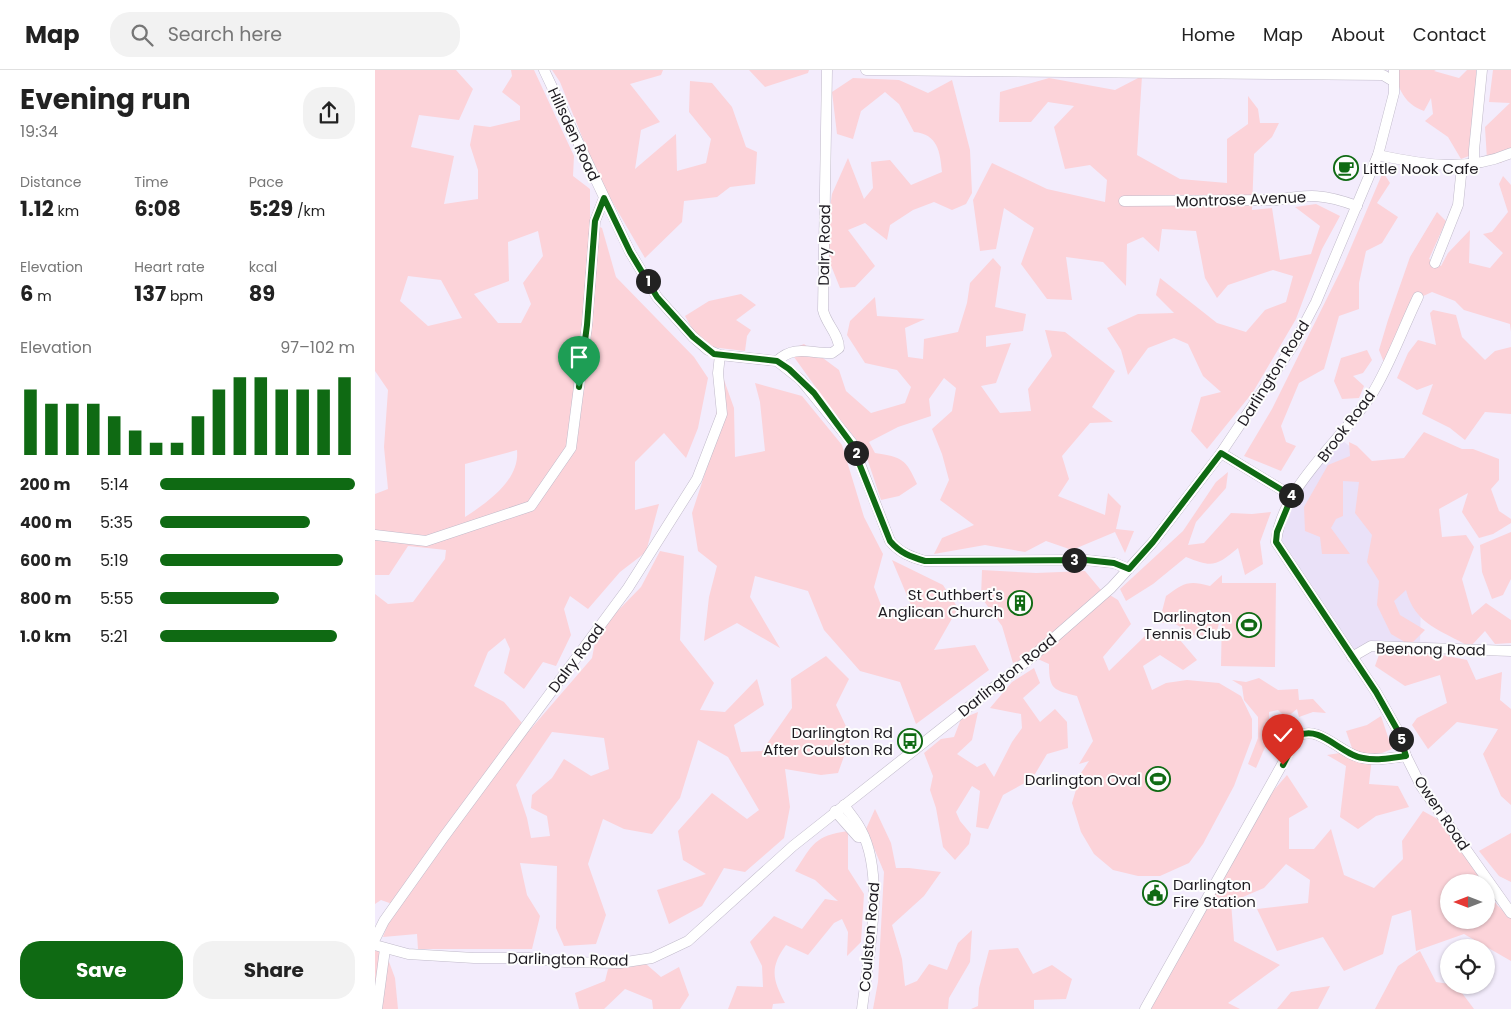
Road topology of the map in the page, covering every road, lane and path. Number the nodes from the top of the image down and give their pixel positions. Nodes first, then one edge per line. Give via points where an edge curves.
1 (544, 70) edge
2 (827, 70) edge
3 (866, 70) edge
4 (1394, 70) edge
5 (1482, 70) edge
6 (1013, 71) edge
7 (1238, 72) edge
8 (1393, 82) junction
9 (1511, 153) edge
10 (1378, 155) junction
11 (1475, 163) junction
12 (1462, 166) junction
13 (604, 198) junction
14 (1124, 201) dead end
15 (1357, 206) junction
16 (1435, 263) dead end
17 (1418, 298) dead end
18 (720, 355) junction
19 (777, 361) junction
20 (1221, 453) junction
21 (1292, 496) junction
22 (375, 535) edge
23 (1129, 569) junction
24 (1511, 652) edge
25 (1352, 657) junction
26 (1406, 756) junction
27 (839, 808) junction
28 (1511, 913) edge
29 (375, 939) edge
30 (375, 945) edge
31 (385, 949) junction
32 (377, 1009) edge
33 (862, 1009) edge
34 (1145, 1009) edge

1 - 13 street, Hillsden Road
2 - 19 street, Dalry Road via 823,310 839,348 832,353 795,350
3 - 6 street
4 - 8 street, Darlington Road
5 - 11 street
6 - 7 street
7 - 8 street via 1383,75
8 - 10 street, Darlington Road via 1394,93
9 - 11 street
10 - 12 street via 1417,163
10 - 15 street, Darlington Road
11 - 12 street
12 - 16 street via 1458,206
13 - 18 street, Hillsden Road via 630,252 657,297 693,337
13 - 22 street via 595,221 587,325 571,448 531,506 427,541
14 - 15 street, Montrose Avenue via 1276,200 1299,196 1331,197
15 - 20 street, Darlington Road via 1295,344
17 - 21 street, Brook Road via 1372,393
18 - 19 street, Hillsden Road
18 - 29 street, Dalry Road via 721,414 697,479 628,588 443,838 384,921
19 - 23 street via 801,380 851,443 890,541 903,553 925,561 1086,560 1114,563
20 - 21 street
20 - 23 street, Darlington Road
21 - 25 street, Owen Road via 1276,542
23 - 27 street, Darlington Road via 1032,657
24 - 25 street, Beenong Road via 1371,646
25 - 26 street, Owen Road via 1398,731
26 - 28 street, Owen Road via 1421,786
26 - 34 street via 1361,758 1319,735 1298,736
27 - 31 street, Darlington Road via 688,940 652,958 620,962 565,962 407,954
27 - 33 street, Coulston Road via 862,831 875,878
30 - 31 street, Darlington Road
31 - 32 street

